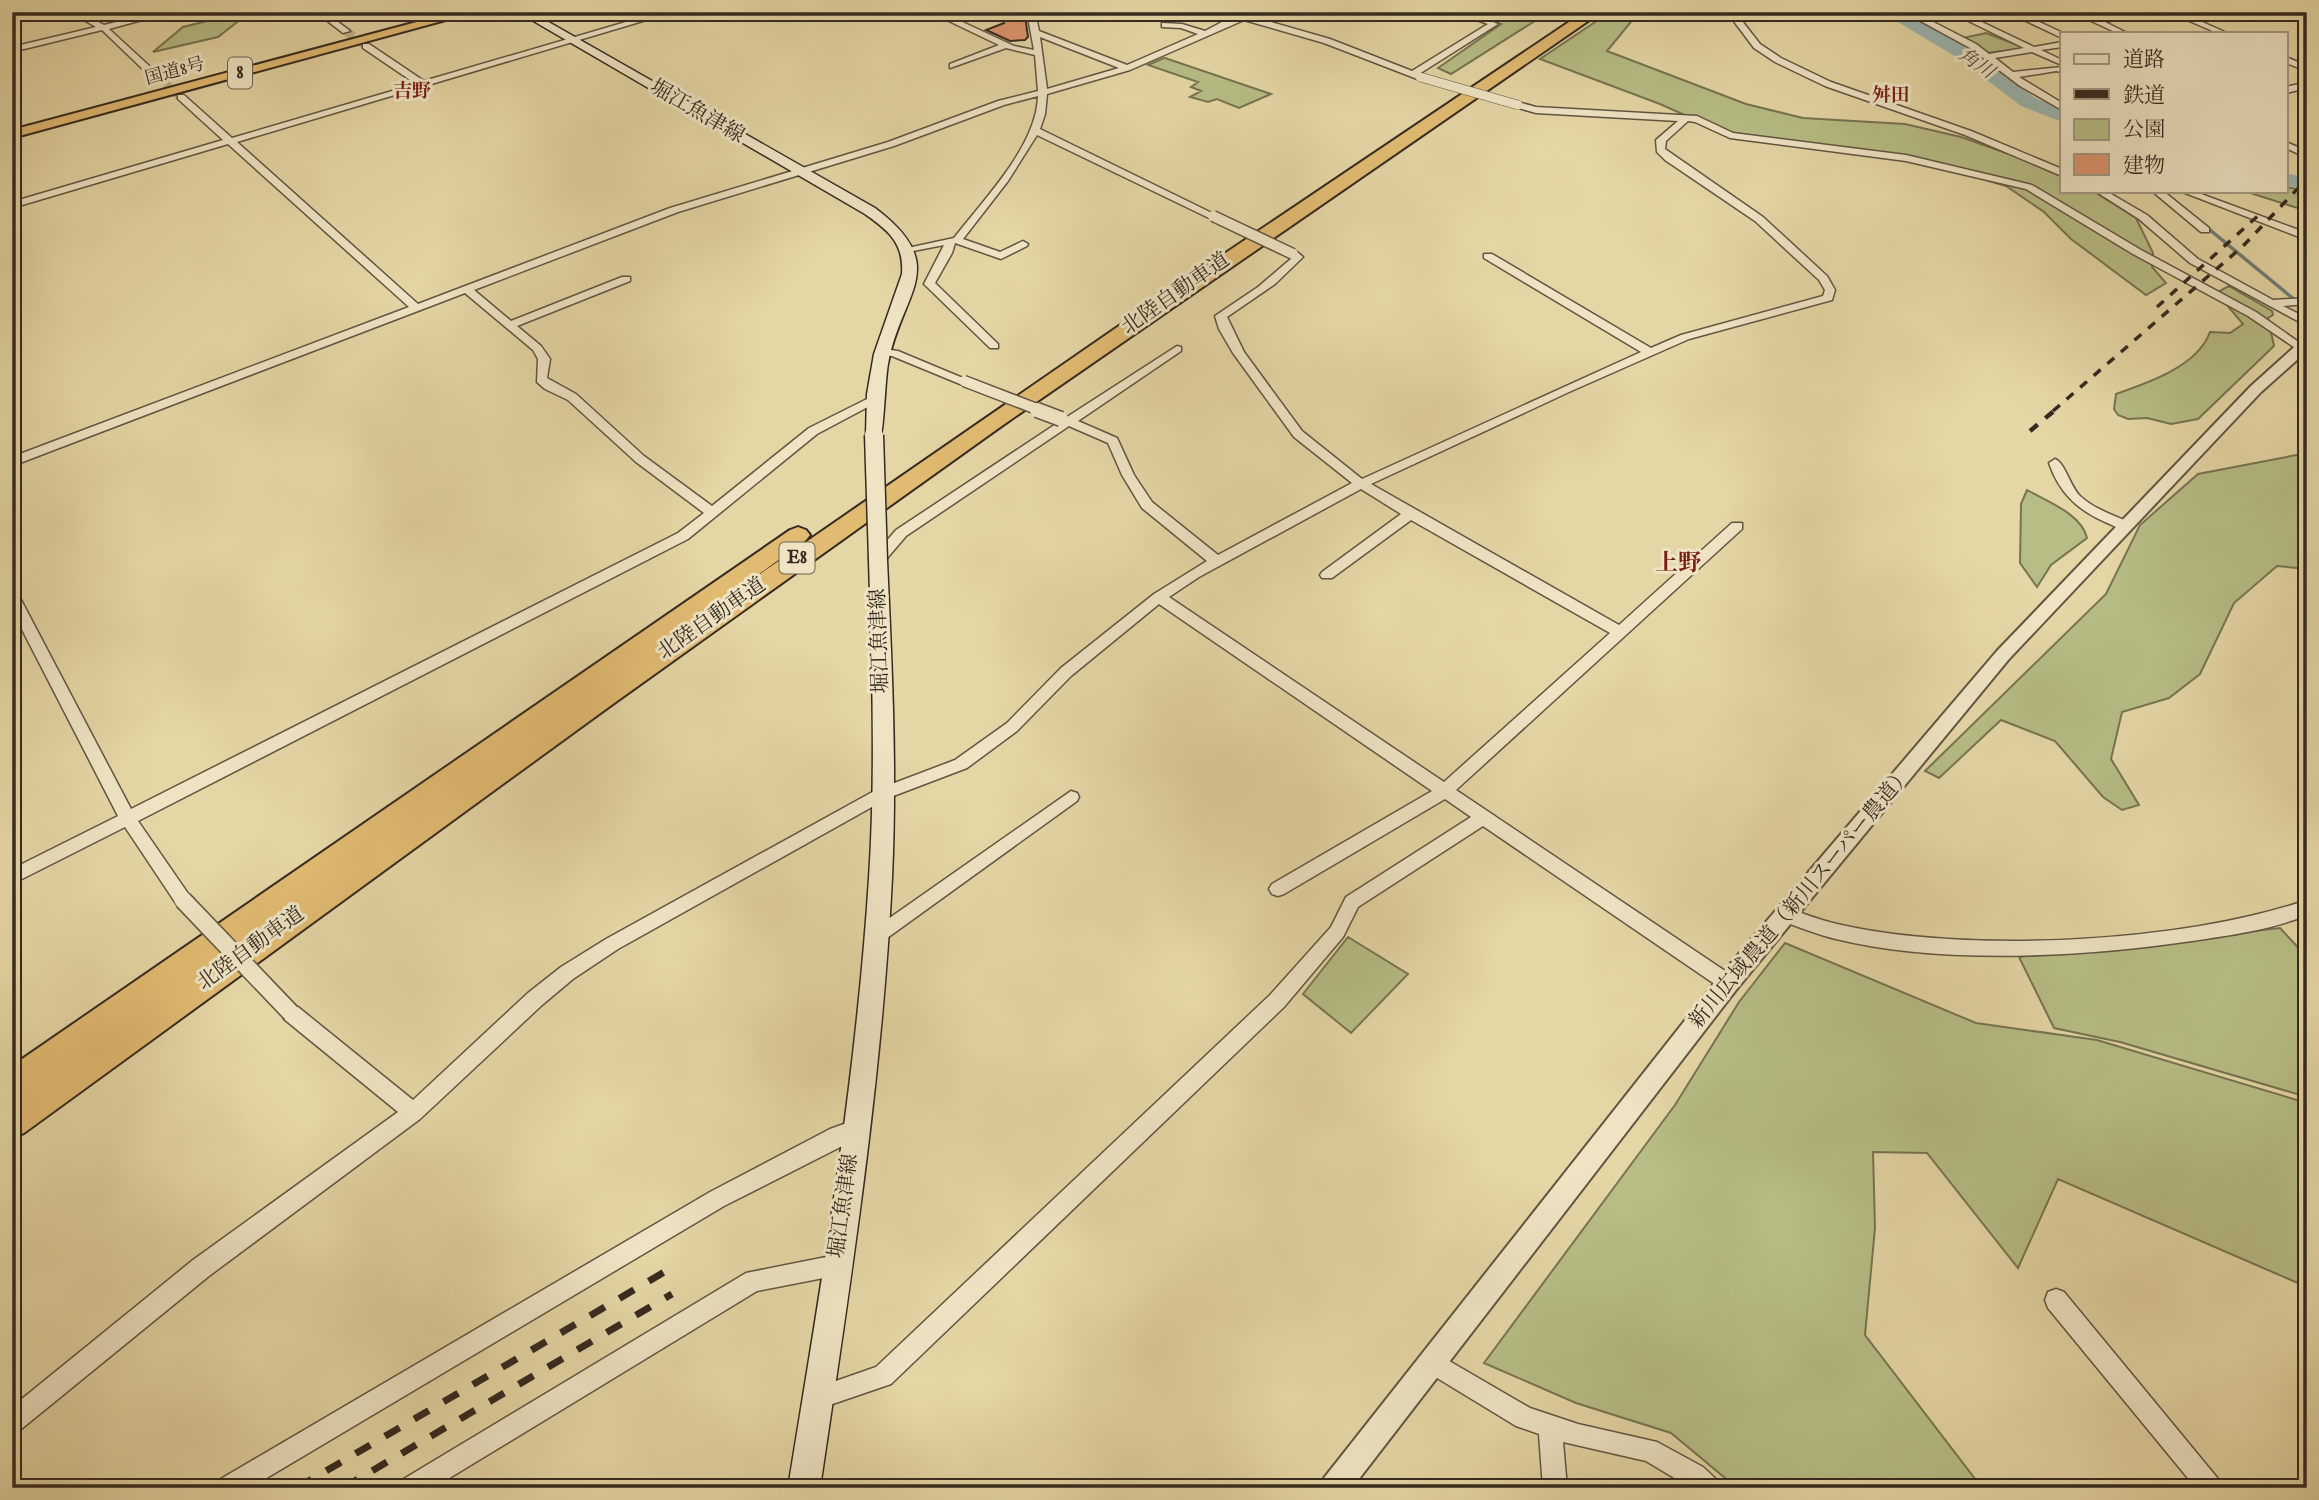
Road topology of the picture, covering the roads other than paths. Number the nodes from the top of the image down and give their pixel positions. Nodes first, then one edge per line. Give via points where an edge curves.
1 (74, 12) edge
2 (167, 12) edge
3 (320, 12) edge
4 (445, 12) edge
5 (468, 12) edge
6 (523, 12) edge
7 (669, 12) edge
8 (934, 12) edge
9 (1031, 12) edge
10 (1229, 12) edge
11 (1254, 12) edge
12 (1459, 12) edge
13 (1573, 12) edge
14 (1594, 12) edge
15 (1731, 12) edge
16 (1908, 12) edge
17 (1954, 12) edge
18 (2011, 12) edge
19 (2076, 12) edge
20 (2146, 12) edge
21 (2173, 12) edge
22 (1243, 17) junction
23 (2097, 22) junction
24 (1165, 26) dead end
25 (104, 27) junction
26 (346, 31) tunnel mouth
27 (1034, 32) junction
28 (2120, 32) edge
29 (2221, 32) edge
30 (1207, 34) junction
31 (2060, 35) edge
32 (572, 40) junction
33 (2060, 44) edge
34 (366, 46) tunnel mouth
35 (1007, 46) junction
36 (2033, 49) junction
37 (12, 50) edge
38 (1023, 52) junction
39 (1038, 53) junction
40 (1011, 56) dead end
41 (1989, 57) junction
42 (2060, 61) edge
43 (2288, 61) edge
44 (953, 66) dead end
45 (1128, 68) junction
46 (2060, 69) edge
47 (2307, 69) edge
48 (1417, 75) junction
49 (2012, 75) junction
50 (155, 76) tunnel mouth
51 (422, 84) junction
52 (2307, 85) edge
53 (2288, 90) edge
54 (1042, 93) junction
55 (181, 97) tunnel mouth
56 (2060, 106) edge
57 (1686, 118) junction
58 (12, 128) edge
59 (1036, 131) junction
60 (12, 134) edge
61 (229, 141) junction
62 (2288, 146) edge
63 (2307, 155) edge
64 (801, 170) junction
65 (2060, 172) edge
66 (2103, 192) edge
67 (2158, 192) edge
68 (2188, 192) edge
69 (12, 205) edge
70 (2206, 230) dead end
71 (2307, 237) edge
72 (953, 241) junction
73 (1023, 244) dead end
74 (908, 249) junction
75 (1488, 256) dead end
76 (626, 279) dead end
77 (466, 289) junction
78 (2306, 301) edge
79 (2271, 303) junction
80 (416, 308) junction
81 (2307, 323) edge
82 (510, 325) junction
83 (994, 346) dead end
84 (2304, 348) edge
85 (1177, 349) dead end
86 (883, 352) junction
87 (1650, 352) junction
88 (873, 401) junction
89 (1065, 420) junction
90 (12, 462) edge
91 (2055, 463) dead end
92 (1361, 484) junction
93 (713, 513) junction
94 (1410, 514) junction
95 (1737, 526) dead end
96 (2126, 526) junction
97 (878, 559) junction
98 (1216, 561) junction
99 (1327, 575) dead end
100 (12, 596) edge
101 (1159, 597) junction
102 (1620, 632) junction
103 (1445, 791) junction
104 (882, 794) junction
105 (1070, 797) dead end
106 (1484, 817) junction
107 (128, 819) junction
108 (12, 877) edge
109 (1278, 889) dead end
110 (2307, 907) edge
111 (1786, 915) junction
112 (877, 936) junction
113 (1728, 983) junction
114 (12, 1086) edge
115 (413, 1112) junction
116 (12, 1121) edge
117 (855, 1129) junction
118 (836, 1266) junction
119 (2056, 1300) dead end
120 (1433, 1362) junction
121 (818, 1398) junction
122 (12, 1422) edge
123 (1550, 1427) junction
124 (227, 1488) edge
125 (410, 1488) edge
126 (804, 1488) edge
127 (1334, 1488) edge
128 (1555, 1488) edge
129 (1709, 1488) edge
130 (2211, 1488) edge

1 - 25 street
2 - 25 street
3 - 26 street
4 - 58 highway, 国道8号 / 8
5 - 60 highway, 国道8号 / 8
6 - 32 main road, 堀江魚津線
7 - 32 street
8 - 35 street
9 - 27 street
10 - 22 street
11 - 22 street
12 - 48 street via 1493,24
13 - 114 highway, 北陸自動車道 / E8 via 887,472
14 - 116 highway, 北陸自動車道 / E8 via 908,480
15 - 65 street via 1757,46 1778,60 1828,84 1968,132
16 - 41 street
17 - 36 street
18 - 31 street
19 - 23 street
20 - 23 street
21 - 29 street
22 - 30 street
22 - 48 street via 1327,41
23 - 28 street
24 - 30 street
25 - 37 street
25 - 50 street
27 - 39 street
27 - 45 street
30 - 45 street
32 - 51 street
32 - 64 main road, 堀江魚津線
33 - 36 street
34 - 51 street
35 - 38 street
35 - 44 street
36 - 41 street
36 - 42 street
38 - 39 street
38 - 40 street
39 - 54 street
41 - 49 street
43 - 47 street
45 - 54 street
46 - 49 street
48 - 57 street, bridge via 1536,110
49 - 56 street
51 - 61 street
52 - 53 street
54 - 59 street
54 - 64 street
55 - 61 street
57 - 84 street via 1730,135 1906,158 2029,187
57 - 87 street via 1661,141 1660,150 1759,219 1823,278 1830,290 1828,298 1685,337
59 - 72 street via 997,189
59 - 92 street, bridge via 1298,257 1254,296 1221,316 1278,410 1298,434
61 - 69 street
61 - 80 street
62 - 63 street
64 - 74 main road, 堀江魚津線 via 888,224
64 - 77 street via 674,210
66 - 79 street via 2143,217 2194,261
67 - 70 street
68 - 71 street
72 - 73 street via 1000,256
72 - 74 street
72 - 83 street via 929,284
74 - 86 main road, 堀江魚津線 via 905,288
75 - 87 street
76 - 82 street
77 - 80 street
77 - 82 street
78 - 79 street
79 - 81 street
80 - 90 street
82 - 93 street via 544,359 541,379 572,397 640,459
84 - 96 street, 新川広域農道（新川スーパー農道） via 2256,389
85 - 89 street
86 - 88 main road, 堀江魚津線
86 - 89 street, bridge
87 - 92 street
88 - 93 street via 813,431
88 - 97 main road, 堀江魚津線, bridge
89 - 97 street via 901,533
89 - 98 street via 1113,441 1147,505
91 - 96 street via 2070,496
92 - 94 street
92 - 98 street
93 - 107 street via 683,536
94 - 99 street
94 - 102 street
95 - 102 street
96 - 111 street, 新川広域農道（新川スーパー農道） via 2003,655
97 - 104 main road, 堀江魚津線
98 - 101 street
100 - 107 street
101 - 103 street
101 - 104 street via 1066,671 1012,727 961,765
102 - 103 street
103 - 106 street
103 - 109 street
104 - 112 main road, 堀江魚津線
104 - 115 street via 567,973
105 - 112 street
106 - 113 street
106 - 121 street via 1352,902 1337,932 1277,1001 883,1376
107 - 108 street
107 - 115 street, bridge via 183,900 291,1013
110 - 111 street via 2283,918 2149,941 2029,946 1930,944 1844,934
111 - 113 street, 新川広域農道（新川スーパー農道）
112 - 117 main road, 堀江魚津線
113 - 120 street, 新川広域農道（新川スーパー農道）
115 - 122 street via 201,1268
117 - 118 main road, 堀江魚津線
117 - 124 street via 717,1199
118 - 121 main road, 堀江魚津線
118 - 125 street via 754,1281
119 - 130 street
120 - 123 street via 1524,1418
120 - 127 street, 新川広域農道（新川スーパー農道）
121 - 126 main road, 堀江魚津線
123 - 128 street
123 - 129 street via 1649,1450

